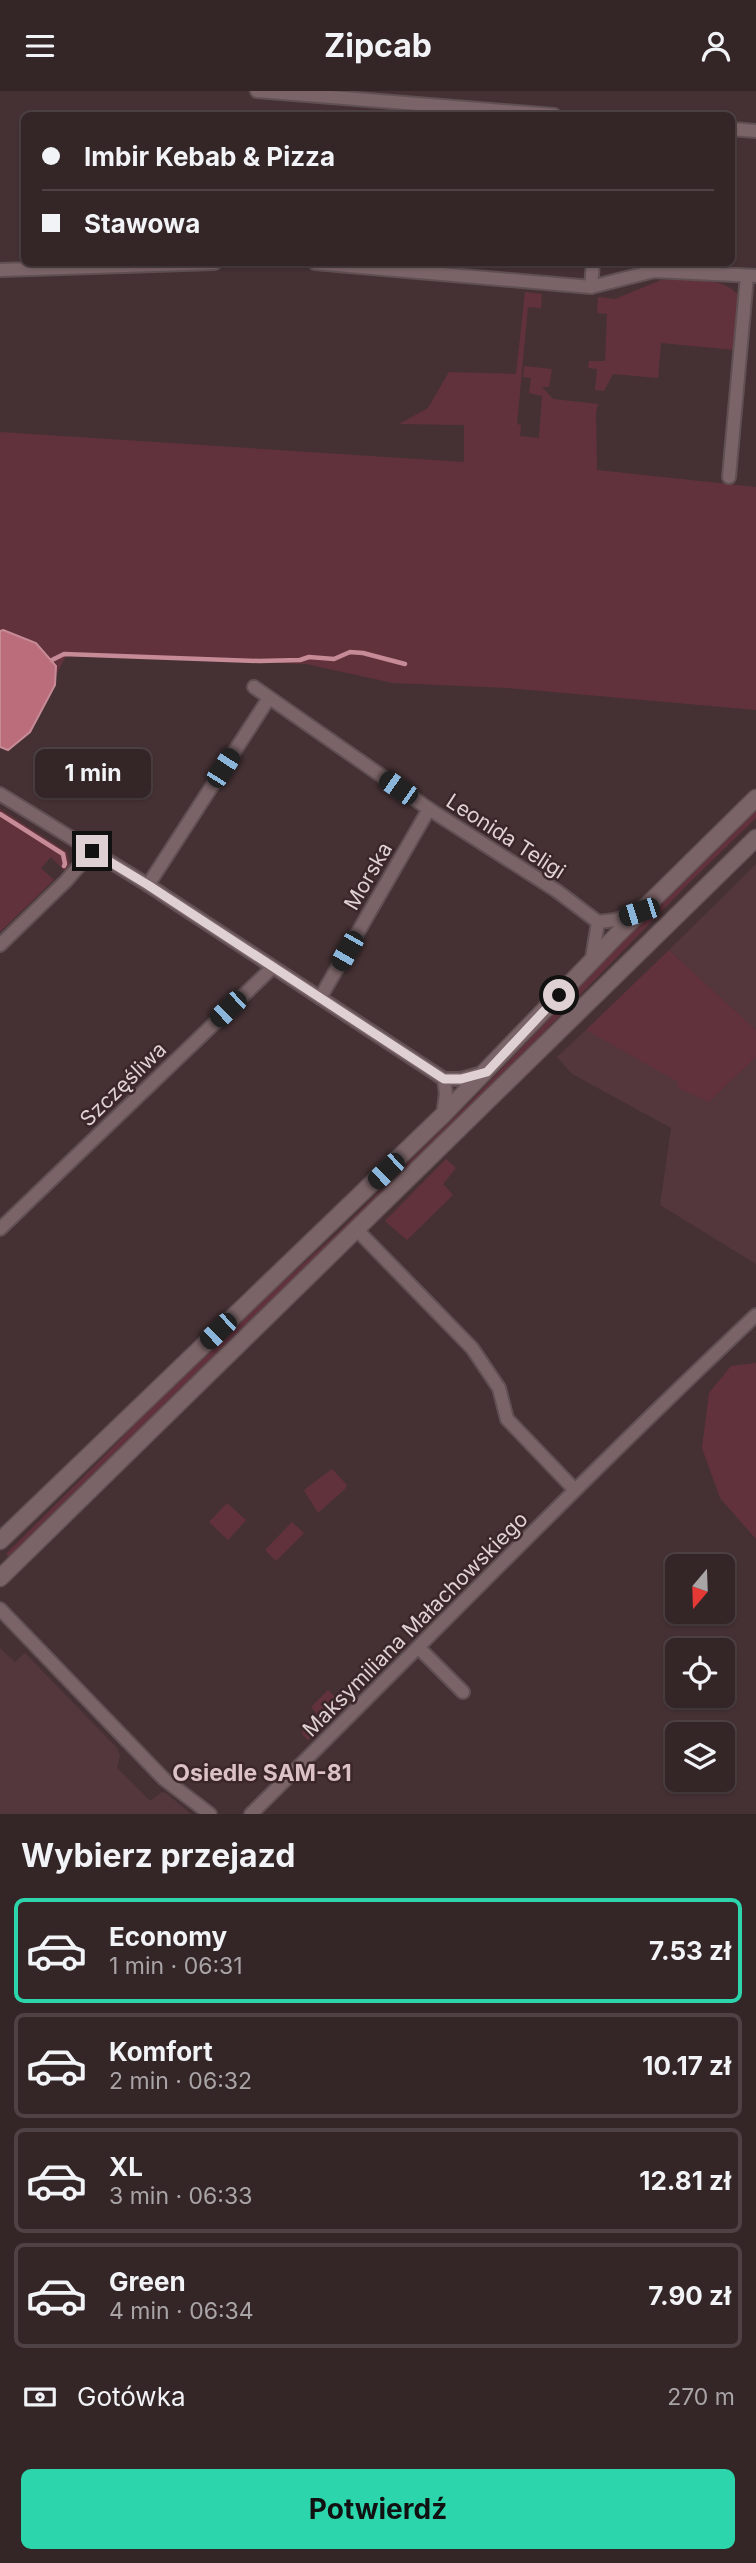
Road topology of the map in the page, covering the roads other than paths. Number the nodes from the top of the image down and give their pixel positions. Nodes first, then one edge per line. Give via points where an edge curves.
1 (257, 91) edge
2 (517, 112) edge
3 (735, 129) edge
4 (756, 131) edge
5 (123, 266) edge
6 (350, 266) edge
7 (593, 266) edge
8 (0, 270) edge
9 (751, 276) edge
10 (591, 287) junction
11 (729, 477) dead end
12 (254, 687) dead end
13 (269, 698) junction
14 (0, 794) edge
15 (756, 798) edge
16 (429, 809) junction
17 (756, 838) edge
18 (92, 851) junction
19 (148, 885) junction
20 (639, 912) junction
21 (598, 922) junction
22 (0, 945) edge
23 (592, 961) junction
24 (272, 968) junction
25 (320, 998) junction
26 (487, 1072) junction
27 (444, 1079) junction
28 (443, 1115) junction
29 (0, 1229) edge
30 (356, 1229) junction
31 (756, 1315) edge
32 (575, 1490) junction
33 (0, 1541) edge
34 (0, 1578) edge
35 (0, 1609) edge
36 (419, 1648) junction
37 (463, 1692) dead end
38 (210, 1814) edge
39 (251, 1814) edge

1 - 2 street
3 - 4 street
5 - 8 street
6 - 10 street
7 - 10 street
9 - 10 street via 654,271
9 - 11 street
12 - 13 street, Leonida Teligi
13 - 16 street, Leonida Teligi
13 - 19 street
14 - 18 street
15 - 20 main road
16 - 21 street, Leonida Teligi
16 - 25 street, Morska
17 - 30 main road
18 - 19 street
18 - 22 street
19 - 24 street
20 - 21 street
20 - 23 main road
21 - 23 street
23 - 26 main road
24 - 25 street
24 - 29 street, Szczęśliwa
25 - 27 street
26 - 27 street
26 - 28 main road
27 - 28 street
28 - 33 main road
30 - 32 street via 472,1348 499,1388 507,1419
30 - 34 main road
31 - 32 street, Maksymiliana Małachowskiego
32 - 36 street, Maksymiliana Małachowskiego
35 - 38 street via 164,1779
36 - 37 street
36 - 39 street, Maksymiliana Małachowskiego

